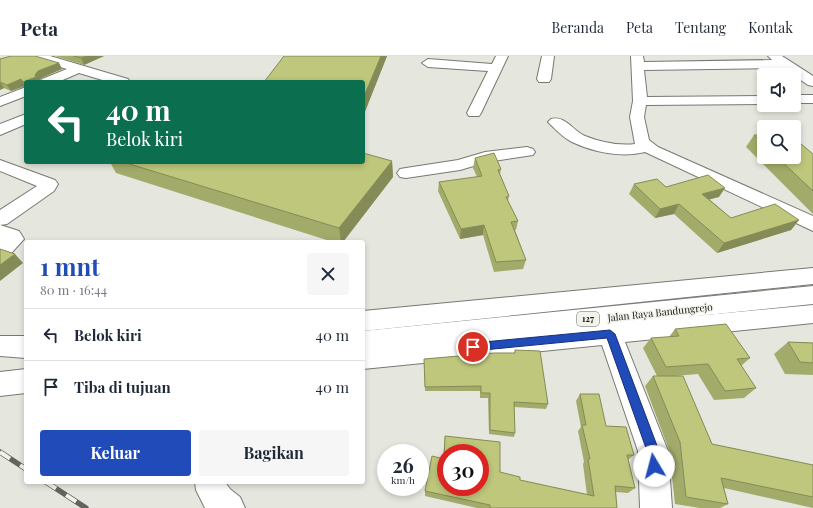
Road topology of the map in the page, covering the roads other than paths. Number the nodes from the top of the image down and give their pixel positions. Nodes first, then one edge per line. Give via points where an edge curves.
1 (38, 56) edge
2 (502, 56) edge
3 (548, 56) edge
4 (778, 60) edge
5 (637, 61) edge
6 (78, 62) edge
7 (428, 63) dead end
8 (495, 68) junction
9 (544, 79) dead end
10 (50, 80) edge
11 (118, 80) edge
12 (813, 82) edge
13 (24, 92) edge
14 (801, 99) edge
15 (813, 99) edge
16 (757, 100) edge
17 (640, 101) junction
18 (0, 102) edge
19 (0, 105) edge
20 (24, 113) edge
21 (474, 113) dead end
22 (24, 119) edge
23 (556, 122) dead end
24 (0, 130) edge
25 (646, 147) junction
26 (527, 152) dead end
27 (34, 164) edge
28 (0, 165) edge
29 (19, 172) junction
30 (406, 173) dead end
31 (0, 219) edge
32 (813, 224) edge
33 (0, 232) edge
34 (0, 253) edge
35 (813, 276) edge
36 (813, 295) edge
37 (813, 314) edge
38 (365, 321) edge
39 (610, 334) junction
40 (365, 341) edge
41 (0, 346) edge
42 (24, 347) edge
43 (365, 358) edge
44 (24, 381) edge
45 (0, 384) edge
46 (210, 484) edge
47 (229, 508) edge
48 (656, 508) edge

1 - 6 street via 61,63
2 - 8 street
3 - 9 street
4 - 5 street
4 - 12 street
5 - 17 street
6 - 10 street
6 - 11 street
7 - 8 street
8 - 21 street
13 - 18 street
14 - 15 street
16 - 17 street
17 - 25 street via 638,123 641,142
19 - 20 street
22 - 24 street
23 - 25 street via 569,134 588,142 625,149
25 - 32 street
26 - 30 street via 485,157 460,165
27 - 29 street
28 - 29 street
29 - 31 street via 49,185
33 - 34 street via 14,239
35 - 38 street
36 - 40 street, Jalan Raya Bandungrejo / 127
37 - 39 street
39 - 43 street
39 - 48 street via 653,451
41 - 42 street
44 - 45 street
46 - 47 street via 221,503

